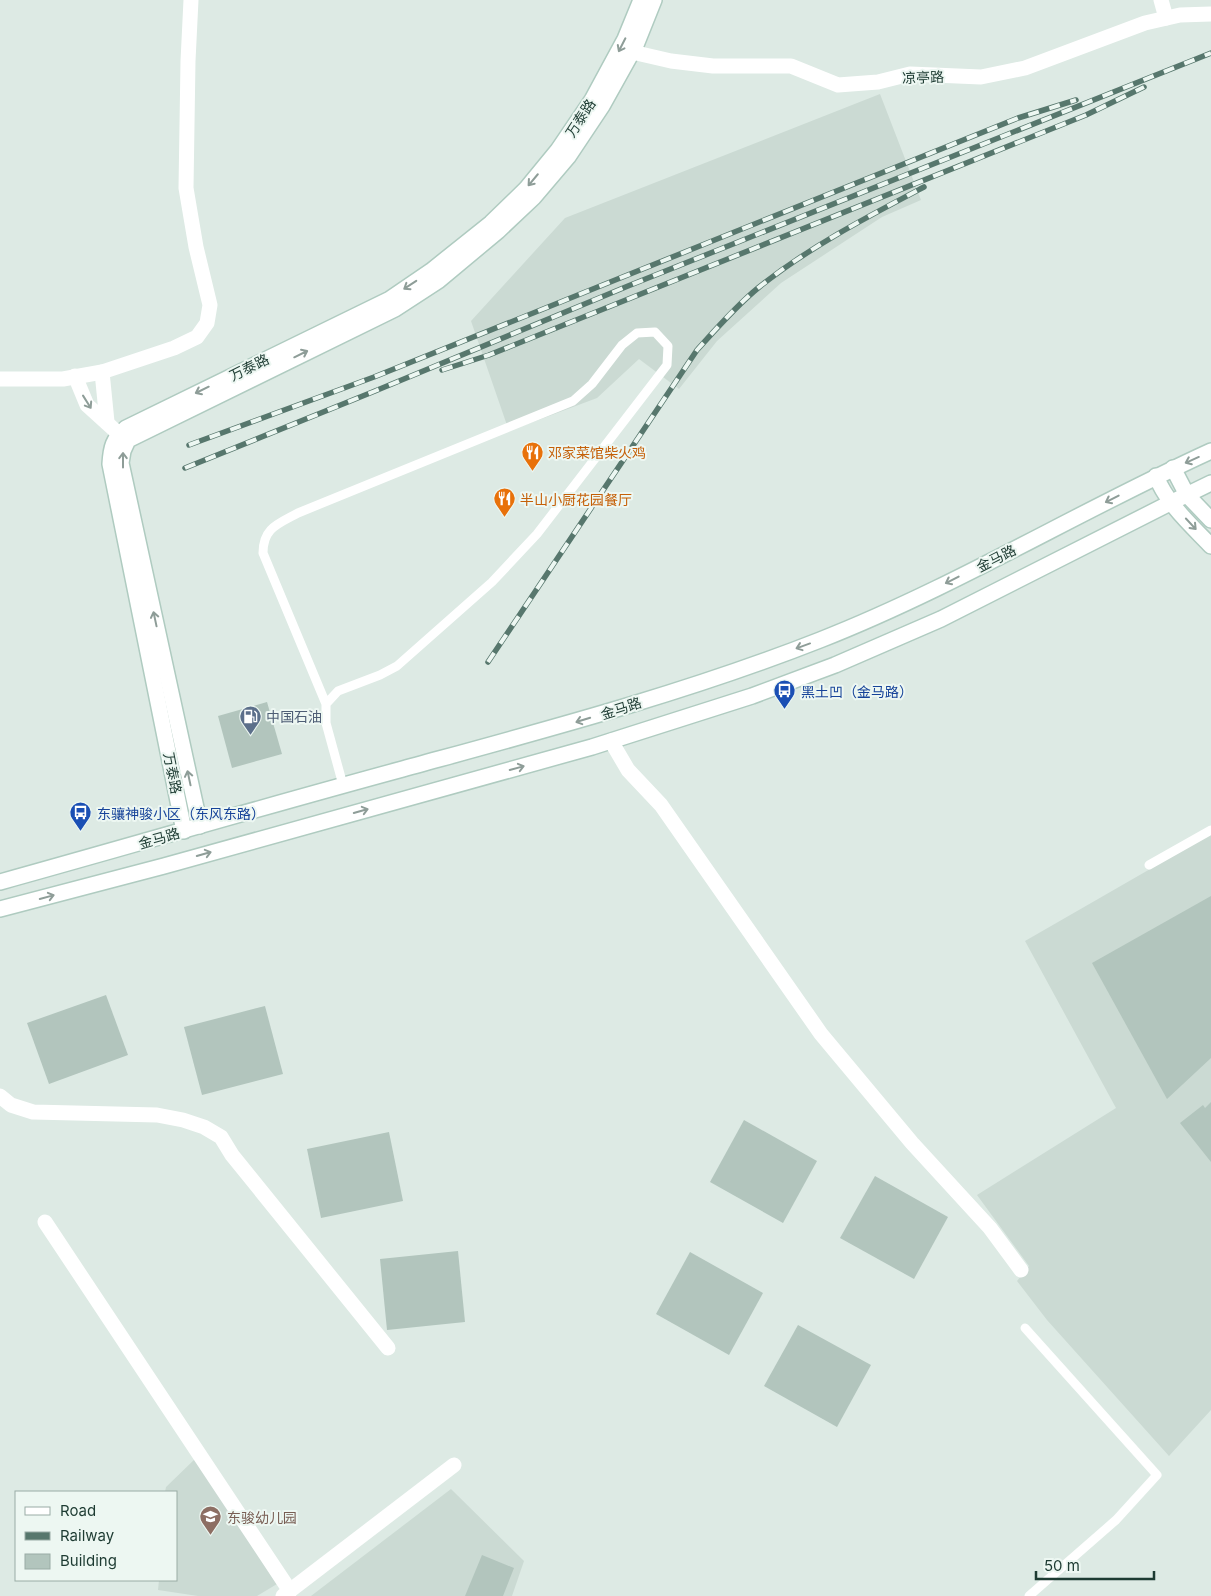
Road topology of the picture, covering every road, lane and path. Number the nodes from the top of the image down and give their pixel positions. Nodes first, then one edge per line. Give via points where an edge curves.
1 (191, 0) edge
2 (641, 0) edge
3 (654, 0) edge
4 (1161, 0) edge
5 (1211, 14) edge
6 (1166, 18) junction
7 (632, 52) junction
8 (102, 372) junction
9 (76, 376) junction
10 (0, 379) edge
11 (107, 422) junction
12 (124, 437) junction
13 (1211, 451) edge
14 (1173, 468) junction
15 (1156, 476) junction
16 (1211, 484) edge
17 (1187, 494) junction
18 (1170, 502) junction
19 (1211, 520) edge
20 (1211, 546) edge
21 (326, 704) junction
22 (611, 741) junction
23 (343, 785) junction
24 (200, 826) junction
25 (1211, 830) edge
26 (184, 831) junction
27 (1149, 865) dead end
28 (0, 882) edge
29 (0, 909) edge
30 (0, 1096) edge
31 (45, 1222) dead end
32 (1021, 1270) dead end
33 (1025, 1328) dead end
34 (388, 1348) dead end
35 (454, 1464) dead end
36 (286, 1594) edge
37 (1029, 1596) edge

1 - 8 main road via 186,188 210,305 207,323 197,337 174,348
2 -> 12 main road, 万泰路 via 625,40 592,100 526,189 491,223 431,271 390,298 140,420 126,428
3 - 7 main road, 万泰路
4 - 6 main road
5 - 6 main road, 凉亭路
6 - 7 main road, 凉亭路 via 1025,68 981,77 910,74 878,82 838,85 791,66 713,66
12 -> 7 main road, 万泰路 via 395,308 438,281 534,197 568,157
8 - 9 main road
8 - 11 main road
9 - 10 main road
9 -> 11 main road via 87,405
11 - 12 main road
24 -> 12 main road, 万泰路 via 121,463
12 - 26 main road, 万泰路 via 111,447 110,464
13 -> 14 main road, 金马路
14 - 15 main road, 金马路
14 - 17 main road
15 - 18 main road
15 -> 23 main road, 金马路 via 926,593 822,639 740,670 582,720
16 - 17 main road, 金马路
17 - 18 main road, 金马路
17 - 19 main road
18 -> 20 main road
18 - 22 main road, 金马路 via 941,619 835,665 752,696
21 - 21 lane via 338,692 397,666 492,582 537,534 667,365 668,346 655,332 637,333 622,345 592,384 573,400 298,513 273,527 266,535 263,553
21 - 23 lane via 326,723
29 -> 22 main road, 金马路
22 - 32 main road via 628,770 660,805 821,1034 912,1144 990,1228
23 - 24 main road, 金马路
24 - 26 main road, 金马路
25 - 27 lane
26 - 28 main road, 金马路
30 - 34 main road via 11,1105 33,1112 157,1116 183,1120 221,1137 232,1155
31 - 36 main road
33 - 37 lane via 1157,1475 1116,1520
35 - 36 main road

